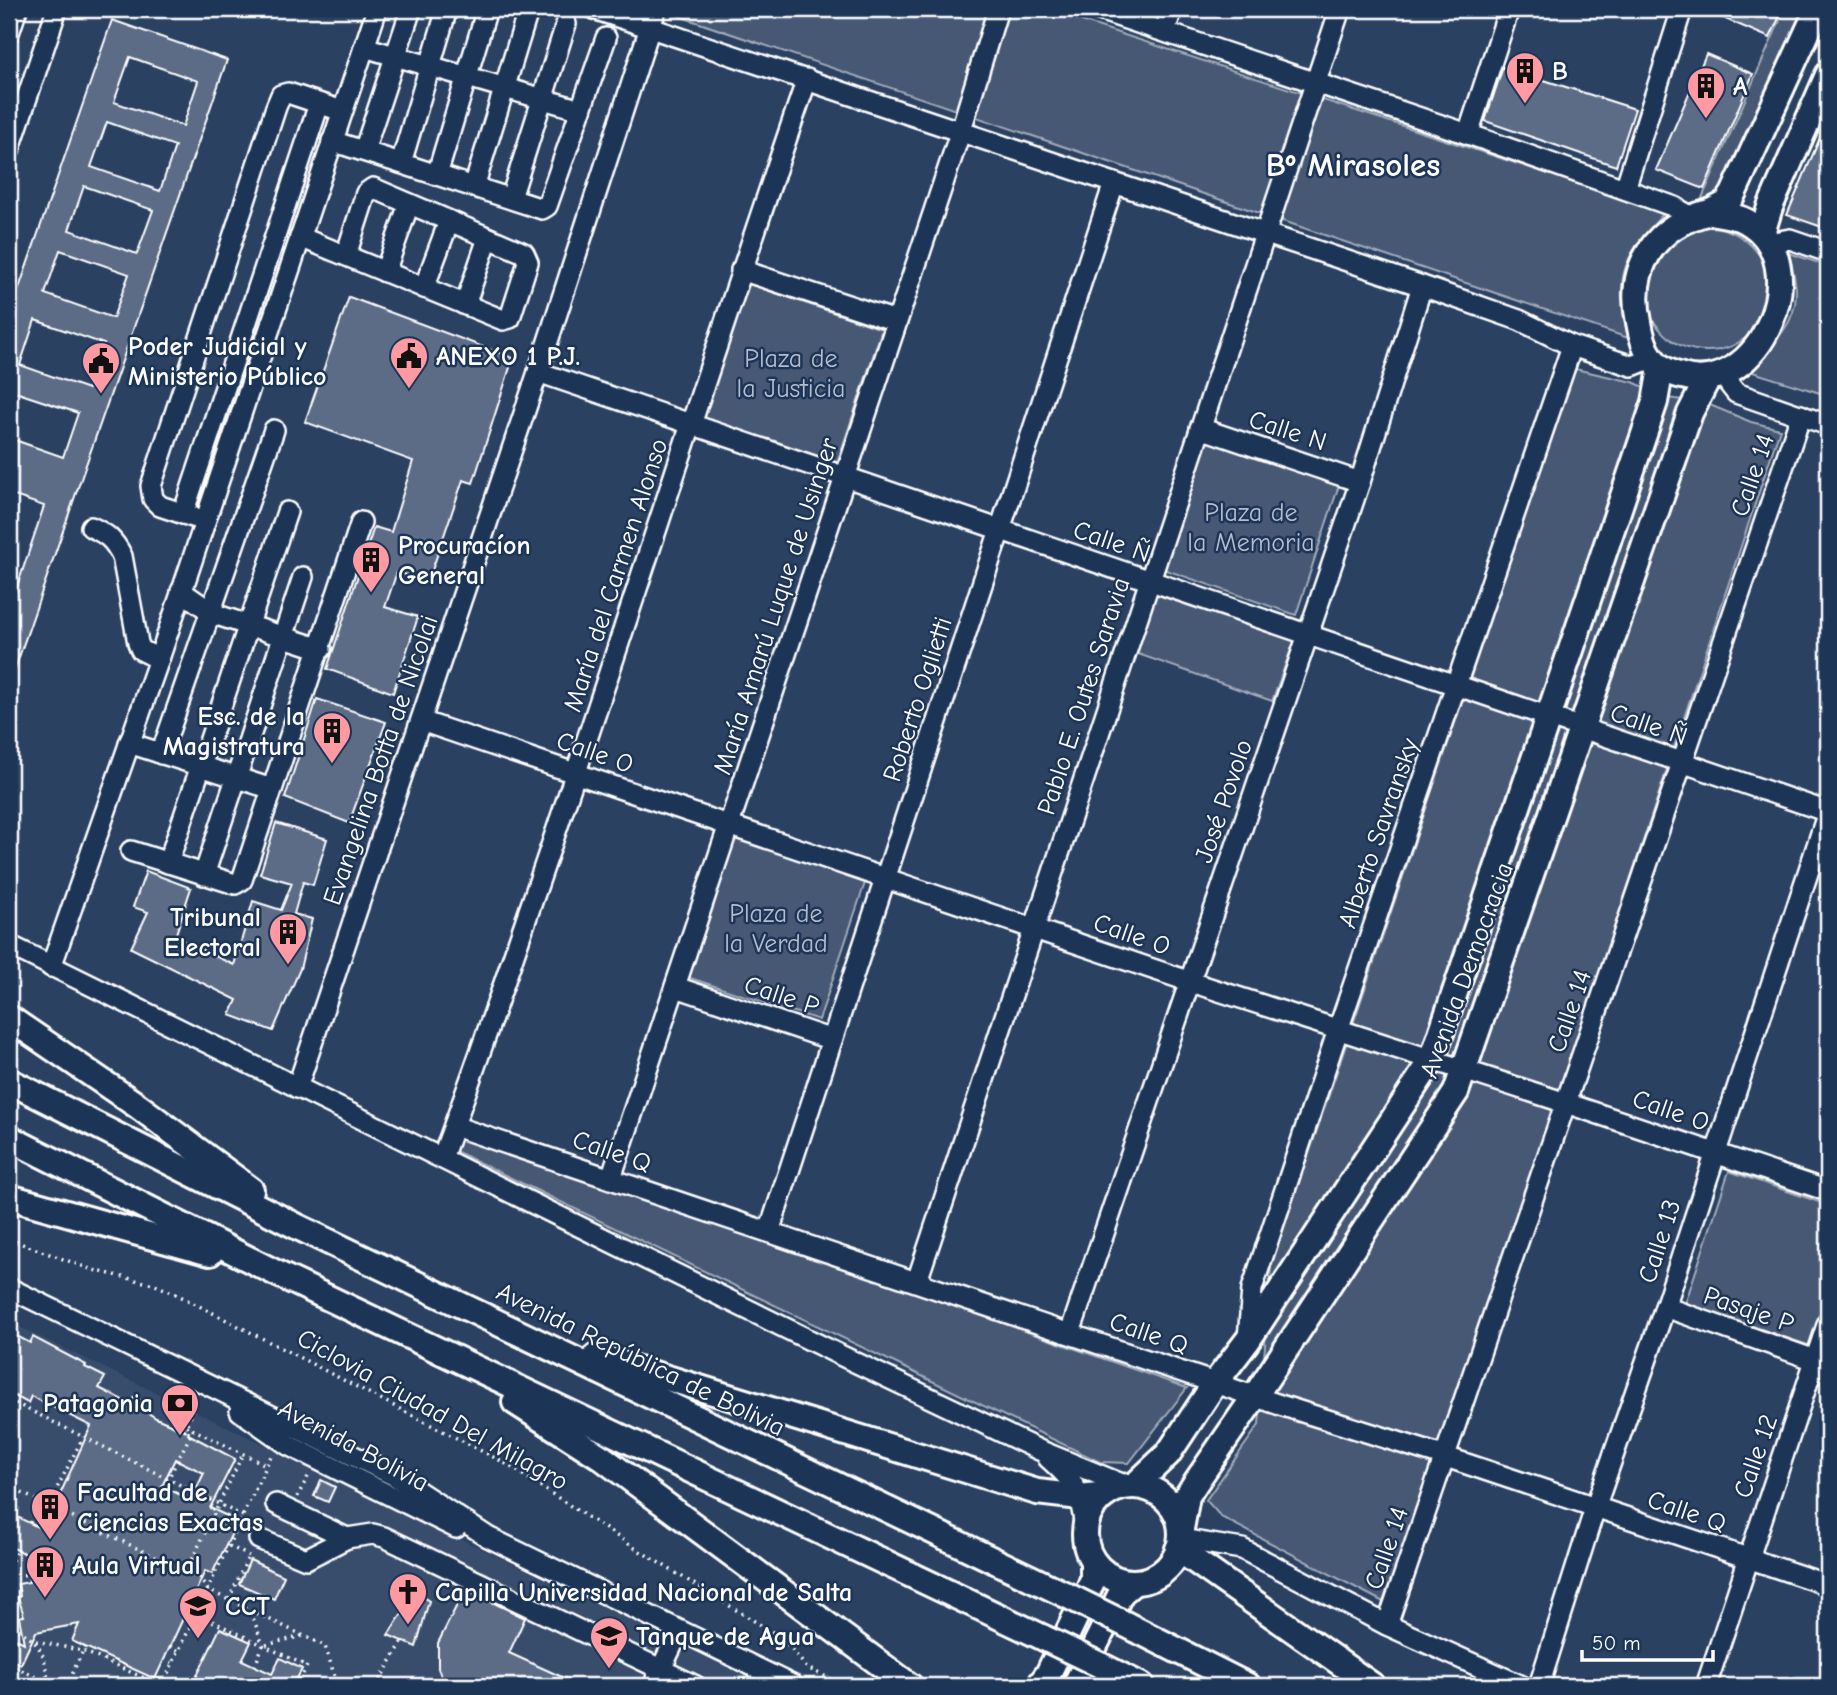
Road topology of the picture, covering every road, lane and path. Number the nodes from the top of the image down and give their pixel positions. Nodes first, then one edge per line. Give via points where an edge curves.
1 (17, 9) edge
2 (57, 9) edge
3 (377, 9) edge
4 (411, 9) edge
5 (447, 9) edge
6 (486, 9) edge
7 (593, 9) edge
8 (998, 9) edge
9 (1096, 9) edge
10 (1172, 9) edge
11 (1340, 9) edge
12 (1509, 9) edge
13 (1682, 9) edge
14 (1818, 9) edge
15 (528, 11) dead end
16 (653, 18) edge
17 (566, 24) dead end
18 (1165, 31) junction
19 (9, 33) edge
20 (606, 38) dead end
21 (364, 47) junction
22 (396, 56) junction
23 (430, 66) junction
24 (467, 77) junction
25 (1828, 77) edge
26 (807, 79) junction
27 (1316, 83) junction
28 (504, 88) junction
29 (543, 99) junction
30 (319, 104) junction
31 (581, 110) junction
32 (342, 111) junction
33 (960, 132) junction
34 (1468, 134) junction
35 (332, 141) junction
36 (364, 151) junction
37 (9, 152) edge
38 (401, 163) junction
39 (438, 175) junction
40 (1114, 183) junction
41 (474, 187) junction
42 (1625, 189) junction
43 (511, 198) junction
44 (409, 204) junction
45 (1700, 214) junction
46 (449, 220) junction
47 (1265, 233) junction
48 (300, 237) junction
49 (488, 238) junction
50 (1766, 238) junction
51 (1828, 252) edge
52 (346, 256) junction
53 (741, 270) junction
54 (385, 272) junction
55 (1422, 286) junction
56 (424, 288) junction
57 (465, 305) junction
58 (896, 321) junction
59 (1572, 346) junction
60 (1656, 363) junction
61 (538, 372) junction
62 (1717, 376) junction
63 (1801, 415) junction
64 (692, 425) junction
65 (1828, 425) edge
66 (1199, 428) junction
67 (274, 430) dead end
68 (846, 477) junction
69 (1360, 482) junction
70 (287, 512) dead end
71 (183, 514) junction
72 (205, 521) junction
73 (361, 522) dead end
74 (91, 527) dead end
75 (1000, 530) junction
76 (303, 577) dead end
77 (1149, 581) junction
78 (181, 591) junction
79 (209, 611) junction
80 (249, 625) junction
81 (1307, 635) junction
82 (283, 637) junction
83 (320, 649) junction
84 (159, 659) junction
85 (1456, 686) junction
86 (1548, 718) junction
87 (421, 721) junction
88 (1583, 729) junction
89 (129, 743) junction
90 (161, 754) junction
91 (1681, 763) junction
92 (201, 766) junction
93 (577, 773) junction
94 (236, 778) junction
95 (272, 789) junction
96 (1828, 812) edge
97 (730, 825) junction
98 (131, 851) dead end
99 (168, 863) junction
100 (204, 875) junction
101 (885, 879) junction
102 (1033, 929) junction
103 (9, 945) edge
104 (51, 967) junction
105 (1188, 981) junction
106 (676, 988) junction
107 (9, 1018) edge
108 (1338, 1030) junction
109 (832, 1040) junction
110 (1432, 1060) junction
111 (1465, 1071) junction
112 (9, 1081) edge
113 (297, 1088) junction
114 (1566, 1103) junction
115 (454, 1126) junction
116 (9, 1138) edge
117 (1715, 1153) junction
118 (442, 1158) junction
119 (611, 1178) junction
120 (1828, 1191) edge
121 (9, 1197) edge
122 (298, 1227) junction
123 (769, 1232) junction
124 (9, 1239) edge
125 (281, 1275) junction
126 (917, 1282) junction
127 (9, 1288) edge
128 (1665, 1307) junction
129 (491, 1319) junction
130 (1828, 1322) edge
131 (1070, 1333) junction
132 (414, 1339) junction
133 (1248, 1340) junction
134 (1815, 1360) junction
135 (1215, 1383) junction
136 (1255, 1396) junction
137 (9, 1400) edge
138 (196, 1406) dead end
139 (193, 1430) junction
140 (83, 1437) junction
141 (1039, 1450) junction
142 (273, 1452) dead end
143 (243, 1454) junction
144 (1446, 1457) junction
145 (266, 1465) junction
146 (312, 1471) dead end
147 (168, 1479) junction
148 (9, 1487) edge
149 (164, 1487) dead end
150 (1123, 1489) junction
151 (1080, 1497) junction
152 (297, 1498) dead end
153 (40, 1502) junction
154 (218, 1504) junction
155 (276, 1504) dead end
156 (48, 1506) junction
157 (1595, 1508) junction
158 (243, 1516) junction
159 (30, 1523) dead end
160 (1085, 1527) junction
161 (347, 1538) junction
162 (1180, 1539) junction
163 (254, 1547) joint
164 (17, 1550) dead end
165 (1748, 1559) junction
166 (1093, 1562) junction
167 (9, 1567) edge
168 (186, 1572) junction
169 (9, 1574) edge
170 (29, 1575) dead end
171 (1133, 1583) junction
172 (1828, 1585) edge
173 (208, 1590) junction
174 (229, 1599) junction
175 (189, 1606) dead end
176 (250, 1610) junction
177 (197, 1614) junction
178 (183, 1617) dead end
179 (9, 1620) edge
180 (192, 1625) junction
181 (1387, 1625) junction
182 (196, 1629) dead end
183 (679, 1631) junction
184 (304, 1636) junction
185 (36, 1641) junction
186 (403, 1641) dead end
187 (263, 1645) junction
188 (170, 1646) dead end
189 (84, 1649) junction
190 (179, 1651) junction
191 (164, 1659) dead end
192 (173, 1663) junction
193 (9, 1664) edge
194 (255, 1666) dead end
195 (657, 1678) edge
196 (48, 1683) junction
197 (55, 1686) edge
198 (66, 1686) edge
199 (162, 1686) edge
200 (298, 1686) edge
201 (338, 1686) edge
202 (376, 1686) edge
203 (696, 1686) edge
204 (794, 1686) edge
205 (846, 1686) edge
206 (910, 1686) edge
207 (1039, 1686) edge
208 (1074, 1686) edge
209 (1142, 1686) edge
210 (1248, 1686) edge
211 (1373, 1686) edge
212 (1522, 1686) edge
213 (1539, 1686) edge
214 (1706, 1686) edge

1 - 19 street
2 - 37 street
3 - 21 street
4 - 22 street
5 - 23 street
6 - 24 street
7 - 16 street
8 - 33 street, María Amarú Luque de Usinger
9 - 18 street
10 - 18 street
11 - 27 street, Pablo E. Outes Saravia
12 - 34 street
13 - 42 street
14 - 45 main road via 1733,194 1727,203
15 - 28 street
16 - 26 street
16 - 61 street, Evangelina Botta de Nicolai
17 - 29 street
18 - 27 street
20 - 31 street
21 - 22 street
21 - 32 street
22 - 23 street
22 - 36 street
23 - 24 street
23 - 38 street
24 - 28 street
24 - 39 street
25 - 50 main road via 1770,207
26 - 33 street
26 - 53 street, María del Carmen Alonso
27 - 34 street
27 - 47 street, Pablo E. Outes Saravia
28 - 29 street
28 - 41 street
29 - 31 street
29 - 43 street
30 - 32 street
30 - 71 street
30 - 71 street via 288,93 281,95 267,133 151,486 153,499 160,506
31 - 43 street via 547,206
32 - 35 street
33 - 40 street
33 - 58 street, María Amarú Luque de Usinger
34 - 42 street
35 - 36 street
35 - 48 street
36 - 38 street
38 - 39 street
39 - 41 street
40 - 47 street
40 - 75 street, Roberto Oglietti
41 - 43 street
42 - 45 street
44 - 46 street
44 - 52 street via 373,188 366,192
44 - 54 street
45 - 50 main road via 1735,216
45 - 60 main road via 1664,233 1639,272 1637,314 1643,340
46 - 49 street
46 - 56 street
47 - 55 street
47 - 66 street, Pablo E. Outes Saravia
48 - 52 street
48 - 72 street
49 - 57 street
49 - 57 street via 524,253 527,262 510,318 503,320
50 - 51 street via 1790,239
50 - 62 main road via 1779,269 1778,300 1769,329 1750,355
52 - 54 street
53 - 58 street
53 - 64 street, María del Carmen Alonso
54 - 56 street
55 - 59 street via 1518,320
55 - 69 street, José Povolo
56 - 57 street
58 - 68 street, María Amarú Luque de Usinger
59 - 60 street via 1632,366
59 - 85 street, Alberto Savransky
60 - 62 main road via 1691,379
60 - 86 main road, Avenida Democracia via 1655,402
61 - 64 street, Calle Ñ
61 - 87 street, Evangelina Botta de Nicolai
62 - 63 street via 1736,393
62 - 88 main road, Avenida Democracia via 1690,413
63 - 65 street
63 - 91 street, Calle 14
64 - 68 street, Calle Ñ
64 - 93 street, María del Carmen Alonso
66 - 69 street, Calle N
66 - 77 street, Pablo E. Outes Saravia
67 - 79 street
68 - 75 street, Calle Ñ
68 - 97 street, María Amarú Luque de Usinger
69 - 81 street, José Povolo
70 - 80 street
71 - 72 street
72 - 78 street
73 - 83 street
74 - 84 street via 116,544 138,643 141,650
75 - 77 street, Calle Ñ
75 - 101 street, Roberto Oglietti
76 - 82 street
77 - 81 street, Calle Ñ
77 - 102 street, Pablo E. Outes Saravia
78 - 79 street
78 - 84 street
79 - 80 street
79 - 90 street
80 - 82 street
80 - 92 street
81 - 85 street, Calle Ñ
81 - 105 street, José Povolo
82 - 83 street
82 - 94 street
83 - 95 street
84 - 89 street
85 - 86 street, Calle Ñ
85 - 108 street, Alberto Savransky
86 - 88 street, Calle Ñ
86 - 110 main road, Avenida Democracia
87 - 93 street, Calle O
87 - 113 street, Evangelina Botta de Nicolai
88 - 91 street, Calle Ñ
88 - 111 main road, Avenida Democracia
89 - 90 street
89 - 104 street
90 - 92 street
91 - 96 street, Calle Ñ
91 - 114 street, Calle 14
92 - 94 street
92 - 99 street
93 - 97 street, Calle O
93 - 115 street, María del Carmen Alonso
94 - 95 street
94 - 100 street
95 - 100 street via 242,880 234,884
96 - 117 street, Calle 13
97 - 101 street, Calle O
97 - 106 street, María Amarú Luque de Usinger
98 - 99 street
99 - 100 street
101 - 102 street, Calle O
101 - 109 street, Roberto Oglietti
102 - 105 street, Calle O
102 - 126 street, Pablo E. Outes Saravia
103 - 104 street
104 - 113 street
105 - 108 street, Calle O
105 - 131 street, José Povolo
106 - 109 street, Calle P
106 - 119 street, María Amarú Luque de Usinger
107 - 122 main road via 178,1135
108 - 110 street, Calle O
108 - 133 street, Alberto Savransky via 1252,1289
109 - 123 street, Roberto Oglietti
110 - 111 street, Calle O
110 - 133 main road, Avenida Democracia
111 - 114 street, Calle O
111 - 136 main road, Avenida Democracia via 1455,1093
112 - 122 main road, Avenida República de Bolivia
113 - 118 street
114 - 117 street, Calle O
114 - 144 street, Calle 14
115 - 118 street, María del Carmen Alonso
115 - 119 street, Calle Q
116 - 125 main road
117 - 120 street, Calle O
117 - 128 street, Calle 13
118 - 141 street
119 - 123 street, Calle Q
121 - 125 main road
122 - 129 main road, Avenida República de Bolivia
123 - 126 street, Calle Q
124 - 205 path, Ciclovia Ciudad Del Milagro via 93,1270 172,1292 503,1462 782,1638 807,1668
125 - 132 main road
126 - 131 street, Calle Q
127 - 183 street, Avenida Bolivia via 171,1367 288,1445 412,1508 521,1553
128 - 134 street, Pasaje P
128 - 157 street, Calle 13
129 - 151 main road via 610,1361 1037,1492
129 - 210 main road, Avenida República de Bolivia, bridge
130 - 134 street, Calle 12
131 - 135 street, Calle Q
132 - 206 main road via 601,1457
132 - 209 main road, bridge
133 - 135 main road, Avenida Democracia
134 - 165 street, Calle 12
135 - 136 street, Calle Q
135 - 150 main road, Avenida Democracia via 1168,1454
136 - 144 street, Calle Q
136 - 162 main road, Avenida Democracia via 1187,1496
137 - 140 path
138 - 139 path via 185,1428
139 - 143 path
139 - 147 path
140 - 147 path
140 - 156 path
141 - 150 street
141 - 151 street via 1070,1477
142 - 145 path
143 - 145 path
143 - 154 path
144 - 157 street, Calle Q
144 - 181 street, Calle 14
145 - 158 path
146 - 152 path
147 - 149 path
147 - 154 path
148 - 153 path
150 - 151 main road
150 - 160 main road via 1096,1503
150 - 162 main road via 1148,1488 1160,1494 1177,1516
151 - 160 street
153 - 156 path
153 - 159 path
154 - 158 path
154 - 168 path
155 - 161 street
156 - 168 path
157 - 165 street, Calle Q
157 - 213 street, Calle 13
158 - 173 path
160 - 166 main road
161 - 163 street via 306,1559
161 - 195 street via 384,1537
162 - 171 main road via 1171,1563 1161,1573
162 - 181 street via 1242,1549
162 - 211 main road
163 - 174 path
164 - 167 path
165 - 172 street, Calle Q
165 - 214 street, Calle 12
166 - 171 main road via 1110,1577
166 - 207 main road via 1088,1591
168 - 173 path via 199,1578
169 - 170 path
171 - 208 main road via 1121,1593
173 - 174 path
173 - 177 path
174 - 176 path
175 - 177 path
176 - 184 path
176 - 187 path
177 - 180 path
177 - 187 path
178 - 180 path
179 - 185 path
180 - 182 path
180 - 190 path
181 - 212 street
183 - 195 street
183 - 204 street, Avenida Bolivia
184 - 187 path
184 - 201 path via 325,1646
185 - 189 path
185 - 196 path via 47,1664
186 - 202 path
187 - 194 path
187 - 200 path via 307,1665
188 - 190 path
189 - 198 path
189 - 199 path
190 - 192 path
191 - 192 path
192 - 199 path
193 - 196 path
195 - 203 street
196 - 197 path

